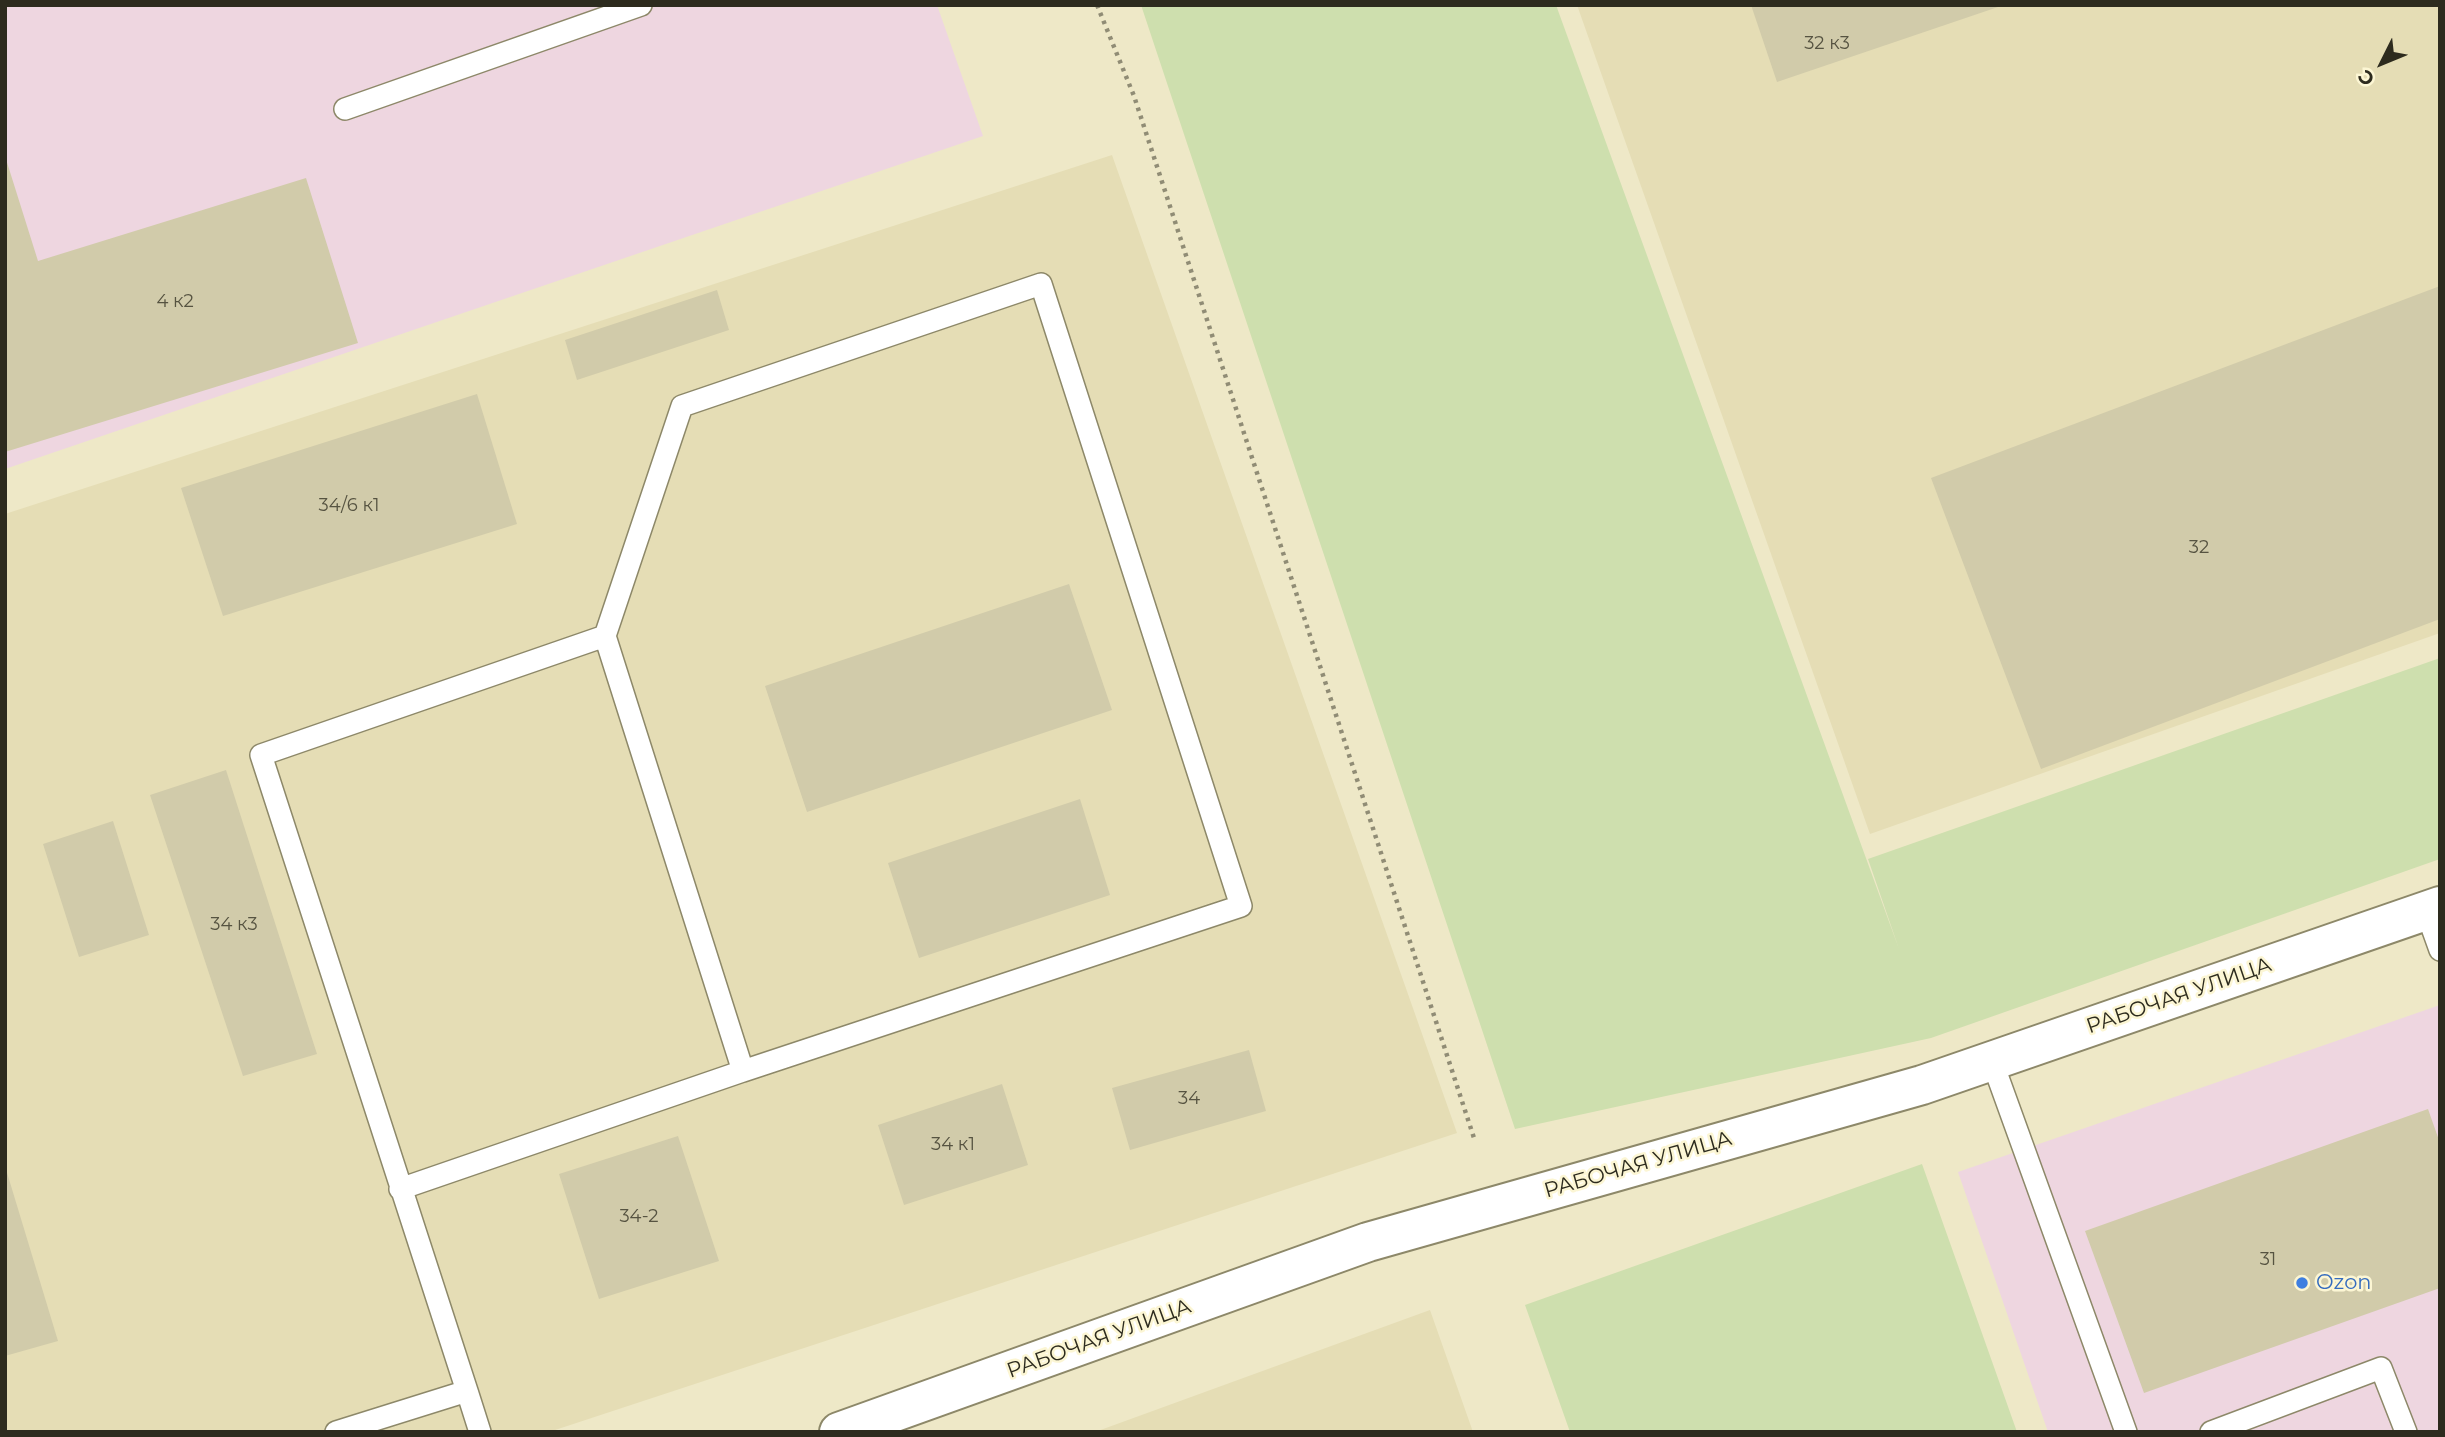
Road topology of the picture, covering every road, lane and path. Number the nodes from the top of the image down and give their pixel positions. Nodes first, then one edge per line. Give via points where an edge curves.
1 (641, 5) edge
2 (1097, 5) edge
3 (345, 108) dead end
4 (605, 636) junction
5 (2433, 908) edge
6 (2440, 950) edge
7 (1992, 1061) junction
8 (743, 1071) junction
9 (1474, 1138) dead end
10 (400, 1189) junction
11 (467, 1391) junction
12 (336, 1432) edge
13 (480, 1432) edge
14 (839, 1432) edge
15 (2126, 1432) edge
16 (2211, 1432) edge
17 (2406, 1432) edge

1 - 3 lane
2 - 9 path via 1134,96
4 - 8 lane
4 - 8 lane via 682,406 1041,284 1241,906
4 - 10 lane via 261,755
5 - 6 lane
5 - 7 main road, РАБОЧАЯ УЛИЦА
7 - 14 main road, РАБОЧАЯ УЛИЦА via 1922,1085 1368,1242
7 - 15 lane
8 - 10 lane
10 - 11 lane
11 - 12 lane
11 - 13 lane
16 - 17 lane via 2381,1368

